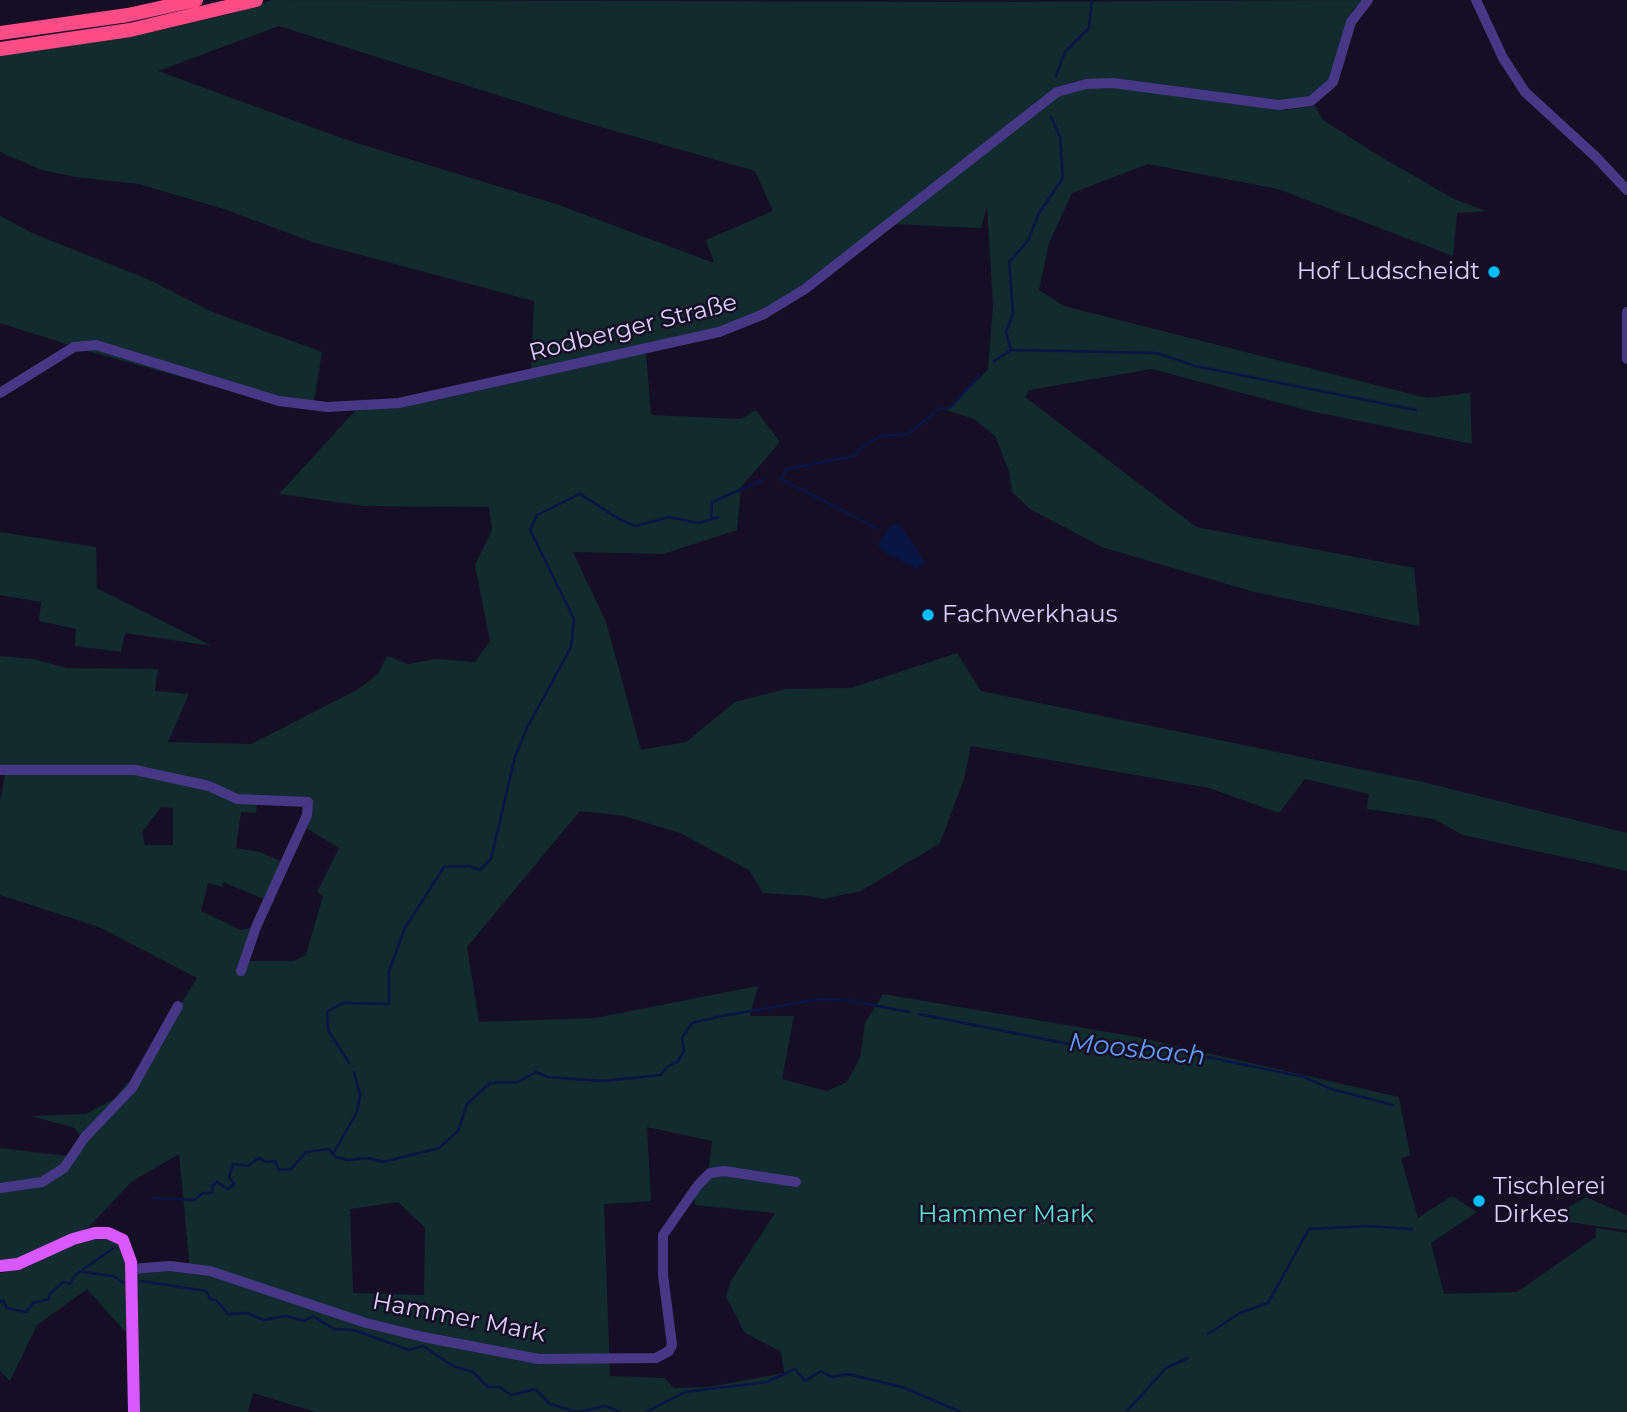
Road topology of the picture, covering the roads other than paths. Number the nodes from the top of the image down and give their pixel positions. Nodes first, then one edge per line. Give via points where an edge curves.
1 (196, 0) edge
2 (256, 0) edge
3 (1368, 0) edge
4 (1476, 0) edge
5 (0, 33) edge
6 (0, 49) edge
7 (1627, 190) edge
8 (1627, 312) edge
9 (1627, 359) edge
10 (0, 393) edge
11 (0, 770) edge
12 (241, 971) dead end
13 (178, 1006) dead end
14 (796, 1182) dead end
15 (0, 1188) edge
16 (0, 1266) edge
17 (131, 1269) junction
18 (134, 1412) edge

1 - 5 highway via 128,15
2 - 6 highway via 130,30
3 - 10 street, Rodberger Straße via 1351,22 1333,82 1311,101 1279,105 1113,83 1057,92 805,289 764,314 719,332 440,397 390,404 327,407 279,401 96,345 74,348
4 - 7 street via 1525,92
8 - 9 street
11 - 12 street via 135,770 209,786 237,799 309,802
13 - 15 street via 132,1088 85,1137 64,1168 42,1182
14 - 17 street, Hammer Mark via 724,1171 710,1173 698,1185 663,1235 672,1345 669,1352 656,1358 539,1359 366,1323 210,1271 170,1266
16 - 17 main road via 18,1264 73,1239 101,1232 123,1240
17 - 18 main road

